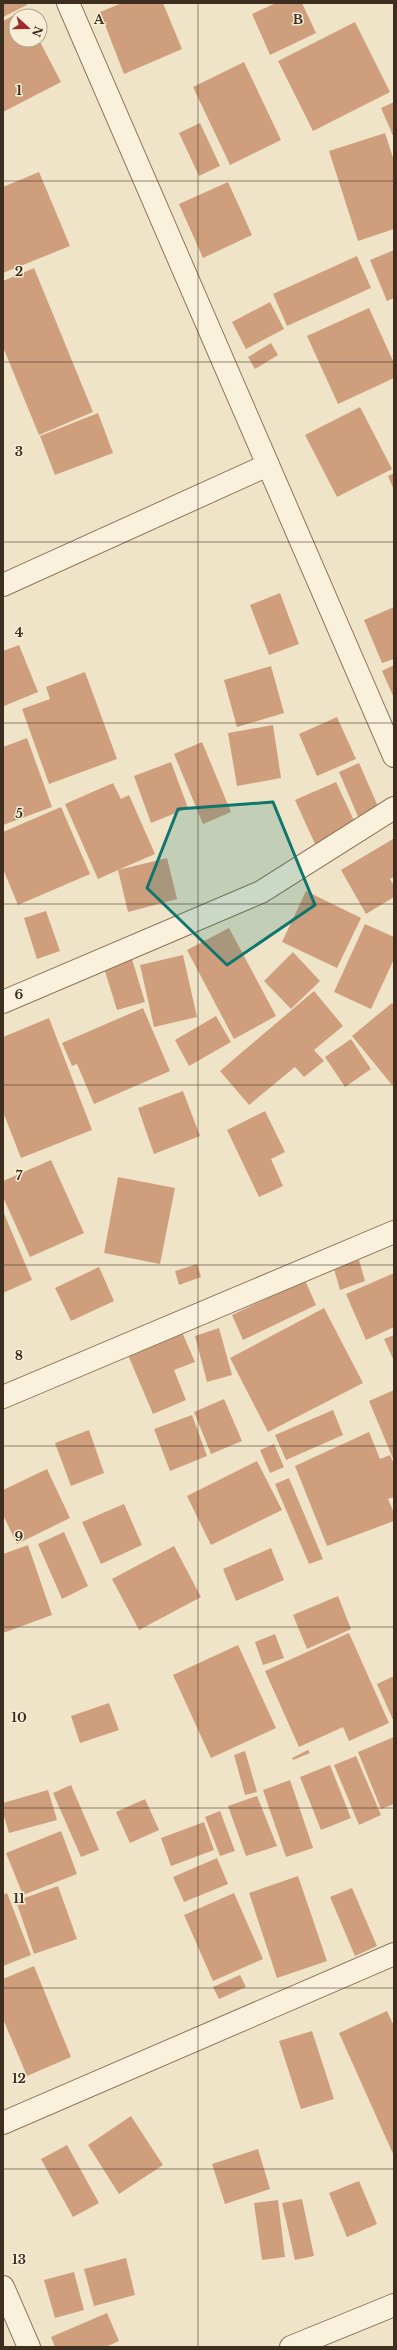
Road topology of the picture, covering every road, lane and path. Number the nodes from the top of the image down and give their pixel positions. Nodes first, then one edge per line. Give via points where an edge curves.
1 (68, 3) edge
2 (268, 465) junction
3 (3, 585) edge
4 (394, 756) edge
5 (394, 808) edge
6 (3, 1002) edge
7 (394, 1232) edge
8 (3, 1397) edge
9 (394, 1954) edge
10 (3, 2123) edge
11 (3, 2287) edge
12 (394, 2305) edge
13 (29, 2347) edge
14 (291, 2347) edge

1 - 2 street
2 - 3 street
2 - 4 street
5 - 6 street via 261,892
7 - 8 street
9 - 10 street
11 - 13 street
12 - 14 street

